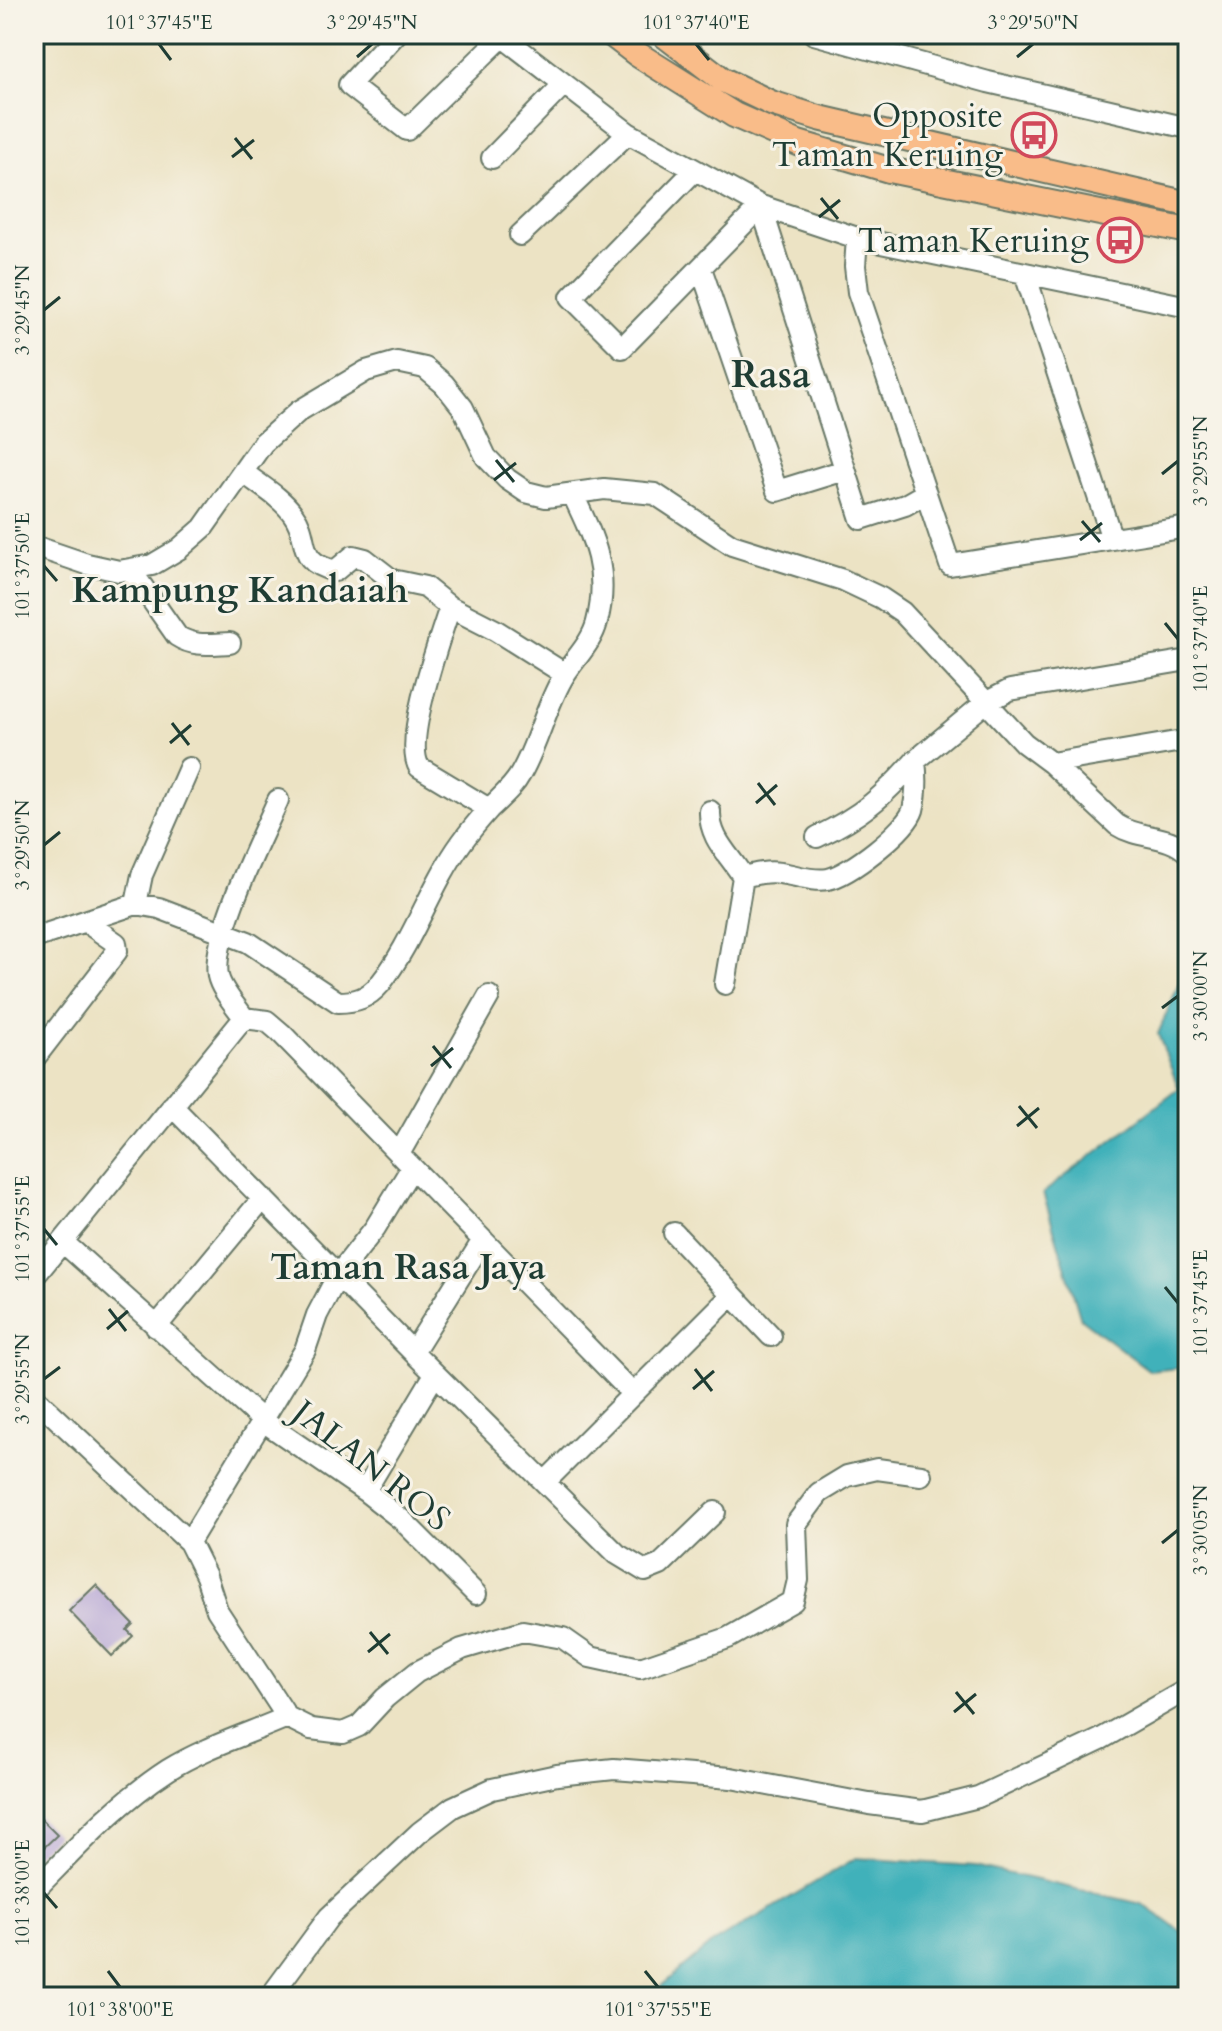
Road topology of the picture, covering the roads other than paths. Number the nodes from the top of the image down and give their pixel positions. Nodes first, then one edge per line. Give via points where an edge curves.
1 (396, 34) edge
2 (611, 34) edge
3 (663, 34) edge
4 (814, 34) edge
5 (500, 36) edge
6 (681, 43) edge
7 (564, 84) junction
8 (1188, 128) edge
9 (628, 133) junction
10 (492, 158) dead end
11 (695, 170) junction
12 (1188, 204) edge
13 (761, 206) junction
14 (1188, 231) edge
15 (520, 235) dead end
16 (857, 238) junction
17 (701, 268) junction
18 (1025, 274) junction
19 (1188, 307) edge
20 (845, 470) junction
21 (243, 472) junction
22 (926, 493) junction
23 (573, 495) junction
24 (1188, 527) edge
25 (1112, 539) junction
26 (34, 546) edge
27 (130, 569) junction
28 (450, 607) junction
29 (230, 643) dead end
30 (1188, 660) edge
31 (565, 674) junction
32 (985, 703) junction
33 (1188, 740) edge
34 (915, 761) junction
35 (1051, 763) junction
36 (189, 768) dead end
37 (278, 800) dead end
38 (489, 809) junction
39 (710, 811) dead end
40 (1188, 829) edge
41 (817, 837) dead end
42 (1164, 838) junction
43 (1188, 853) edge
44 (743, 877) junction
45 (136, 904) junction
46 (86, 922) junction
47 (225, 932) junction
48 (34, 938) edge
49 (725, 984) dead end
50 (489, 996) dead end
51 (244, 1018) junction
52 (34, 1059) edge
53 (172, 1106) junction
54 (405, 1160) junction
55 (263, 1198) junction
56 (674, 1233) dead end
57 (483, 1240) junction
58 (64, 1243) junction
59 (338, 1275) junction
60 (34, 1277) edge
61 (732, 1295) junction
62 (156, 1327) junction
63 (771, 1336) dead end
64 (413, 1352) junction
65 (435, 1374) junction
66 (633, 1394) junction
67 (34, 1397) edge
68 (263, 1421) junction
69 (921, 1475) dead end
70 (545, 1482) junction
71 (365, 1491) junction
72 (715, 1512) dead end
73 (189, 1542) junction
74 (476, 1594) dead end
75 (1188, 1689) edge
76 (287, 1717) junction
77 (34, 1891) edge
78 (270, 1997) edge

1 - 5 street via 349,85 407,130
2 - 14 main road via 734,115 798,143 889,170
3 - 6 main road
4 - 8 street via 988,82
5 - 7 street
6 - 12 main road via 723,80 771,103
7 - 9 street
7 - 10 street
9 - 11 street
9 - 15 street
11 - 13 street
11 - 17 street via 571,297 622,348
13 - 16 street
13 - 17 street
13 - 20 street
16 - 18 street
16 - 22 street via 858,292
17 - 20 street via 777,491
18 - 19 street
18 - 25 street
20 - 22 street via 861,519
21 - 23 street via 263,443 299,411 366,371 397,362 425,368 444,384 463,408 486,457 507,479 546,497
21 - 27 street via 203,528 179,549 152,565
21 - 28 street via 292,512 304,551 315,563 335,571 358,556 392,580 425,587
22 - 25 street via 950,565
23 - 31 street via 595,541 601,600 596,626
23 - 32 street via 604,489 655,494 732,545 843,580 881,598 902,612
24 - 25 street
26 - 27 street via 87,564
27 - 29 street via 177,636 200,645
28 - 31 street
28 - 38 street via 421,701 416,761
30 - 32 street via 1010,690
31 - 38 street via 521,774
32 - 34 street
32 - 35 street
33 - 35 street
34 - 41 street via 860,815
34 - 44 street via 912,813 853,867 830,879 778,873
35 - 42 street via 1129,833
36 - 45 street via 142,875
37 - 47 street
38 - 47 street via 462,842 406,942 366,997 338,1002
39 - 44 street via 714,837
40 - 42 street
42 - 43 street
44 - 49 street
45 - 46 street
45 - 47 street
46 - 48 street
46 - 52 street via 116,943 117,951
47 - 51 street via 218,977
50 - 54 street
51 - 53 street
51 - 54 street via 274,1027
53 - 55 street
53 - 58 street
54 - 57 street
54 - 59 street via 375,1228
55 - 59 street
55 - 62 street
56 - 61 street
57 - 64 street
57 - 66 street
58 - 60 street
58 - 62 street, JALAN ROS
59 - 64 street
59 - 68 street via 305,1350
61 - 63 street
61 - 66 street
62 - 68 street, JALAN ROS
64 - 65 street
65 - 70 street
65 - 71 street
66 - 70 street
67 - 73 street
68 - 71 street, JALAN ROS
68 - 73 street
69 - 76 street via 877,1469 847,1476 819,1493 796,1524 798,1580 793,1601 728,1638 640,1668 590,1657 563,1638 523,1631 462,1649 417,1672 359,1726 343,1733 311,1729
70 - 72 street via 617,1554 645,1571 660,1565
71 - 74 street, JALAN ROS
73 - 76 street via 217,1610
75 - 78 street via 1101,1739 978,1797 922,1811 731,1778 614,1769 492,1789 453,1807 420,1832 329,1917
76 - 77 street via 169,1769 93,1830

